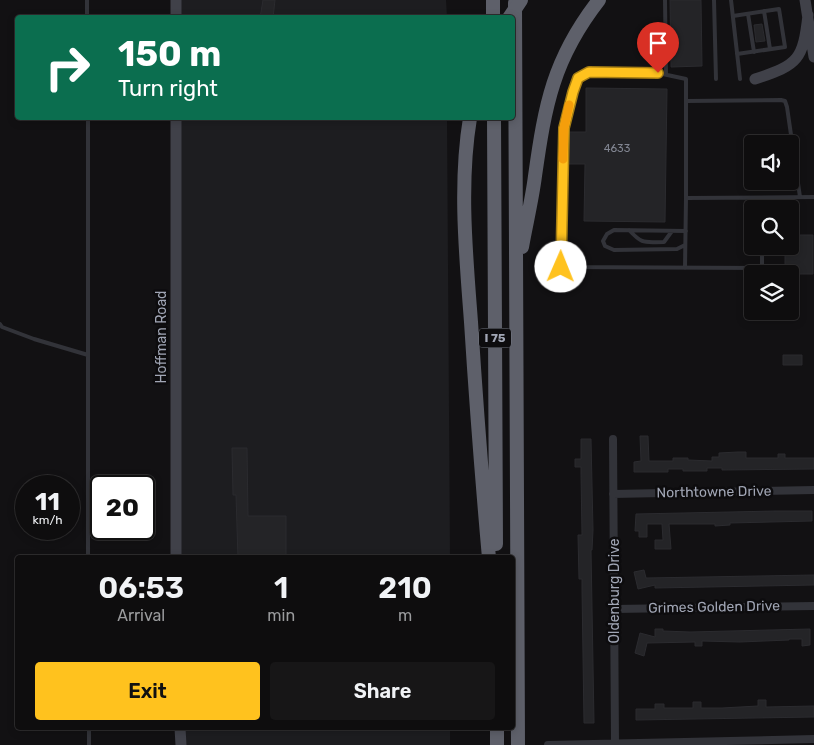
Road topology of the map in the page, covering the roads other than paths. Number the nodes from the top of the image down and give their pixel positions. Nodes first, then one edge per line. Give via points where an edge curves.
1 (88, 0) edge
2 (176, 0) edge
3 (493, 0) edge
4 (515, 0) edge
5 (521, 0) edge
6 (599, 0) edge
7 (665, 0) edge
8 (714, 0) edge
9 (731, 0) edge
10 (806, 0) edge
11 (764, 11) junction
12 (748, 14) junction
13 (88, 15) edge
14 (176, 15) edge
15 (494, 15) edge
16 (511, 15) edge
17 (808, 15) junction
18 (733, 16) junction
19 (770, 49) junction
20 (754, 52) junction
21 (737, 54) junction
22 (814, 57) edge
23 (666, 74) junction
24 (716, 79) dead end
25 (740, 79) dead end
26 (755, 79) dead end
27 (686, 101) junction
28 (88, 120) edge
29 (176, 120) edge
30 (470, 120) edge
31 (494, 120) edge
32 (800, 197) junction
33 (814, 197) edge
34 (686, 198) junction
35 (762, 198) joint
36 (630, 230) junction
37 (672, 231) junction
38 (686, 231) junction
39 (686, 245) junction
40 (762, 255) edge
41 (685, 268) junction
42 (516, 280) junction
43 (0, 324) edge
44 (88, 355) junction
45 (613, 439) dead end
46 (814, 490) edge
47 (613, 494) junction
48 (88, 555) edge
49 (176, 555) edge
50 (489, 555) edge
51 (496, 555) edge
52 (814, 606) edge
53 (614, 609) junction
54 (88, 730) edge
55 (180, 730) edge
56 (497, 730) edge
57 (814, 740) edge
58 (615, 743) junction
59 (548, 744) edge
60 (89, 745) edge
61 (180, 745) edge
62 (497, 745) edge
63 (518, 745) edge

1 - 13 lane
2 - 14 street
3 - 15 highway
4 - 42 highway, I 75
5 - 16 highway, bridge
6 - 42 highway via 569,45 549,95
7 - 23 lane
8 - 24 lane
9 - 18 lane
10 - 17 street
11 - 12 lane
11 - 19 lane
11 - 19 lane via 779,9 785,47
12 - 18 lane
12 - 20 lane
17 - 22 street
17 - 26 street via 804,42 797,58 777,72
18 - 21 lane
19 - 20 lane
20 - 21 lane
21 - 25 lane
23 - 27 lane via 686,79
23 - 41 lane via 589,72 578,78 564,128 561,267
27 - 32 lane via 785,102
27 - 34 lane
28 - 44 lane
29 - 49 street, Hoffman Road
30 - 50 highway via 465,163 466,244
31 - 51 highway, I 75
32 - 33 lane
32 - 35 lane
34 - 35 lane
34 - 38 lane
36 - 37 lane
36 - 37 lane via 638,240 646,242 664,242
36 - 39 lane via 614,230 607,234 603,241 605,246 614,250 677,249
37 - 38 lane
38 - 39 lane
39 - 41 lane
40 - 41 lane via 762,268
42 - 63 highway, I 75
43 - 44 lane via 34,339
44 - 48 lane
45 - 47 street, Oldenburg Drive
46 - 47 street, Northtowne Drive
47 - 53 street, Oldenburg Drive
52 - 53 street, Grimes Golden Drive
53 - 58 street, Oldenburg Drive
54 - 60 lane
55 - 61 street
56 - 62 highway
57 - 58 street
58 - 59 street

